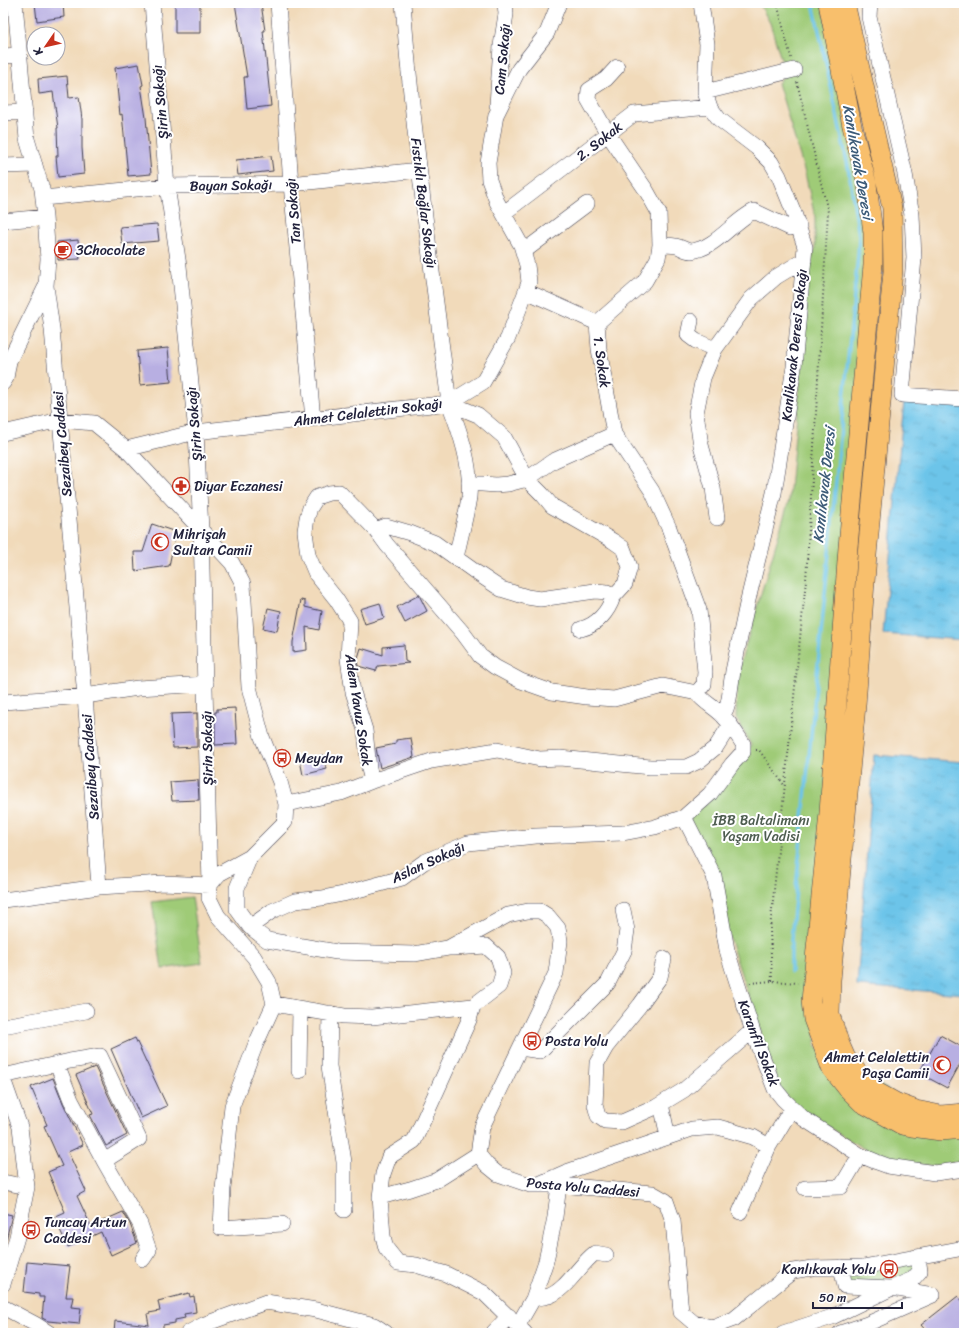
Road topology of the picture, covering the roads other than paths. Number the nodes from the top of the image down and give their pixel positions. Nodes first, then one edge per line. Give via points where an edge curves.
1 (15, 3) edge
2 (152, 3) edge
3 (278, 3) edge
4 (403, 3) edge
5 (505, 3) edge
6 (559, 3) edge
7 (701, 3) edge
8 (828, 3) edge
9 (846, 3) edge
10 (870, 3) edge
11 (19, 55) junction
12 (3, 56) edge
13 (617, 67) dead end
14 (794, 70) road end
15 (704, 92) junction
16 (710, 107) junction
17 (25, 112) junction
18 (3, 113) edge
19 (496, 115) junction
20 (608, 134) junction
21 (35, 165) junction
22 (3, 166) edge
23 (419, 170) junction
24 (291, 184) junction
25 (167, 186) junction
26 (43, 198) junction
27 (586, 204) dead end
28 (504, 214) junction
29 (45, 217) junction
30 (3, 221) edge
31 (798, 226) junction
32 (660, 245) junction
33 (523, 252) junction
34 (804, 260) junction
35 (46, 286) junction
36 (526, 292) junction
37 (691, 321) dead end
38 (597, 323) junction
39 (26, 324) junction
40 (52, 329) junction
41 (715, 349) junction
42 (6, 363) edge
43 (3, 383) edge
44 (964, 399) edge
45 (449, 403) junction
46 (313, 419) junction
47 (60, 420) junction
48 (196, 432) junction
49 (3, 433) edge
50 (614, 434) junction
51 (126, 449) junction
52 (527, 479) junction
53 (469, 483) junction
54 (717, 518) dead end
55 (201, 530) junction
56 (376, 530) junction
57 (456, 558) junction
58 (613, 597) junction
59 (582, 629) dead end
60 (206, 684) junction
61 (697, 693) junction
62 (85, 696) junction
63 (3, 702) edge
64 (726, 720) junction
65 (372, 781) junction
66 (286, 804) junction
67 (684, 817) junction
68 (250, 857) junction
69 (210, 878) junction
70 (99, 887) junction
71 (3, 900) edge
72 (623, 910) dead end
73 (250, 927) junction
74 (448, 948) junction
75 (664, 959) dead end
76 (274, 1004) junction
77 (472, 1006) junction
78 (300, 1009) junction
79 (86, 1011) dead end
80 (330, 1013) junction
81 (3, 1026) edge
82 (752, 1031) junction
83 (520, 1048) junction
84 (57, 1064) junction
85 (299, 1071) dead end
86 (3, 1078) edge
87 (5, 1093) edge
88 (661, 1104) junction
89 (792, 1108) junction
90 (964, 1113) edge
91 (964, 1129) edge
92 (668, 1137) junction
93 (769, 1146) junction
94 (478, 1154) junction
95 (860, 1155) junction
96 (104, 1161) junction
97 (964, 1169) edge
98 (3, 1182) edge
99 (538, 1185) junction
100 (559, 1185) junction
101 (27, 1187) junction
102 (804, 1188) dead end
103 (380, 1197) junction
104 (344, 1210) dead end
105 (740, 1212) dead end
106 (282, 1224) dead end
107 (964, 1248) edge
108 (606, 1255) dead end
109 (918, 1257) junction
110 (143, 1259) dead end
111 (841, 1267) junction
112 (3, 1284) edge
113 (892, 1288) junction
114 (534, 1299) junction
115 (3, 1307) edge
116 (216, 1320) junction
117 (517, 1325) edge
118 (49, 1333) edge
119 (188, 1333) edge
120 (208, 1333) edge
121 (386, 1333) edge
122 (493, 1333) edge
123 (783, 1333) edge
124 (840, 1333) edge

1 - 11 street, Sezaibey Caddesi
2 - 25 street, Şirin Sokağı
3 - 24 street, Tan Sokağı
4 - 23 street, Fıstıklı Bağlar Sokağı
5 - 19 street, Cam Sokağı
6 - 19 street via 547,33 518,69
7 - 15 street, Kanlikavak Deresi Sokağı via 707,44
8 - 91 main road via 852,126 867,184 873,265 811,1001 813,1019 831,1068 855,1096 871,1109 902,1125 931,1130
9 - 90 main road via 892,208 893,271 830,1014 846,1058 877,1092 927,1113
10 - 44 street via 869,17 912,215 914,258 902,395
11 - 12 street
11 - 17 street, Sezaibey Caddesi
13 - 20 street, 1. Sokak via 606,79 589,90 588,99
14 - 15 street
15 - 16 street, Kanlikavak Deresi Sokağı
16 - 20 street, 2. Sokak via 634,114
16 - 31 street, Kanlikavak Deresi Sokağı via 719,119 771,162
17 - 18 street
17 - 21 street, Sezaibey Caddesi via 27,139
19 - 28 street via 488,163 490,180
20 - 28 street, 2. Sokak
20 - 32 street, 1. Sokak via 659,213
21 - 22 street
21 - 26 street, Sezaibey Caddesi
23 - 24 street, Bayan Sokağı
23 - 45 street, Fıstıklı Bağlar Sokağı
24 - 25 street, Bayan Sokağı
24 - 46 street, Tan Sokağı
25 - 26 street, Bayan Sokağı
25 - 48 street, Şirin Sokağı via 179,266
26 - 29 street, Sezaibey Caddesi
27 - 33 street
28 - 33 street
29 - 30 street
29 - 35 street, Sezaibey Caddesi via 48,259
31 - 32 street via 790,228 754,211 704,247 690,251 676,246
31 - 34 street, Kanlikavak Deresi Sokağı via 805,247
32 - 38 street, 1. Sokak via 658,258 645,281
33 - 36 street via 529,282
34 - 41 street via 776,277 751,299
34 - 64 street, Kanlikavak Deresi Sokağı via 794,367 774,493 747,604
35 - 39 street
35 - 40 street, Sezaibey Caddesi
36 - 38 street
36 - 45 street via 508,338 483,382
37 - 41 street via 688,335
38 - 50 street, 1. Sokak
39 - 40 street
39 - 42 street
40 - 47 street, Sezaibey Caddesi
41 - 54 street via 703,378 696,413
42 - 43 street via 6,378
45 - 46 street, Ahmet Celalettin Sokağı
45 - 52 street, Ahmet Celalettin Sokağı via 478,415 504,437
45 - 53 street, Fıstıklı Bağlar Sokağı via 460,432
46 - 48 street, Ahmet Celalettin Sokağı
47 - 49 street
47 - 51 street via 94,424
47 - 62 street, Sezaibey Caddesi
48 - 51 street, Ahmet Celalettin Sokağı
48 - 55 street, Şirin Sokağı
50 - 52 street via 554,461
50 - 61 street, 1. Sokak via 652,491 669,528 699,610 705,672 704,684
51 - 55 street
52 - 53 street via 508,484
52 - 58 street, Ahmet Celalettin Sokağı via 552,506 623,548 630,567 625,584
53 - 57 street, Fıstıklı Bağlar Sokağı via 469,496
55 - 60 street, Şirin Sokağı
55 - 66 street via 232,563 243,584 249,687 262,737
56 - 57 street via 386,526 410,533 435,543
56 - 61 street, Adem Yavuz Sokak via 480,656 521,681 552,692 614,699 663,686
56 - 65 street, Adem Yavuz Sokak via 339,492 317,497 310,508 305,532 308,555 316,574 350,621 348,659 353,692 365,730
57 - 58 street via 502,589 527,597 540,600 595,591 607,592
58 - 59 street, Ahmet Celalettin Sokağı via 600,619
60 - 62 street via 138,688
60 - 69 street, Şirin Sokağı
61 - 64 street
62 - 63 street
62 - 70 street, Sezaibey Caddesi
64 - 65 street, Adem Yavuz Sokak via 716,747 699,761 686,766 650,767 560,758 540,759 497,750 431,761
64 - 67 street via 743,744 743,752 710,794
65 - 66 street via 341,793
66 - 68 street via 285,822
67 - 73 street, Aslan Sokağı via 623,833 536,836 468,843 424,862 402,878 343,894 295,901 272,911
67 - 82 street, Karanfil Sokak via 714,876 727,950
68 - 69 street
68 - 73 street via 237,888 237,909
69 - 70 street
69 - 76 street, Şirin Sokağı via 209,898 218,916 254,957 269,982
70 - 71 street
72 - 83 street via 627,930 624,951 608,983 540,1051
73 - 74 street via 267,940 337,952 414,954
74 - 77 street via 486,946 498,957 503,973 499,986
74 - 83 street via 508,915 528,911 540,911 558,928 560,941 556,973
75 - 88 street via 660,977 606,1047 597,1063 595,1105 598,1116 605,1121 622,1122
76 - 78 street
76 - 106 street via 232,1106 222,1189 221,1228
77 - 80 street via 372,1017
77 - 103 street via 469,1020 414,1141 389,1157 383,1174
78 - 80 street
78 - 85 street
79 - 81 street
80 - 104 street via 329,1066 344,1162
82 - 88 street via 684,1090
82 - 89 street, Karanfil Sokak via 775,1089
83 - 94 street via 482,1127
84 - 86 street
84 - 96 street via 71,1100
84 - 96 street via 100,1056 140,1139
86 - 87 street
87 - 101 street via 20,1127
88 - 92 street
89 - 93 street
89 - 95 street, Karanfil Sokak via 804,1119
92 - 93 street via 692,1130 718,1127 753,1137
92 - 99 street via 566,1172
93 - 105 street
94 - 99 street, Posta Yolu Caddesi via 486,1165 498,1174 530,1185
94 - 103 street via 436,1180
95 - 97 street, Karanfil Sokak via 888,1166 935,1173
95 - 102 street via 841,1187
96 - 110 street via 140,1224 149,1250
98 - 101 street
99 - 100 street, Posta Yolu Caddesi
100 - 111 street, Posta Yolu Caddesi via 652,1193 666,1201 673,1221 681,1312 694,1323 712,1327 734,1319 793,1271
100 - 114 street via 546,1261
101 - 112 street via 17,1237
103 - 117 street via 386,1248 398,1263 446,1274 484,1294
107 - 109 street, Posta Yolu Caddesi
108 - 114 street via 595,1253 550,1296
109 - 111 street, Posta Yolu Caddesi via 863,1267
109 - 113 street via 920,1271 913,1279
111 - 113 street via 845,1286
113 - 123 street via 832,1317
113 - 124 street via 933,1295
114 - 117 street
115 - 118 street
116 - 119 street
116 - 120 street
116 - 121 street via 266,1302 316,1310 374,1325
117 - 122 street

